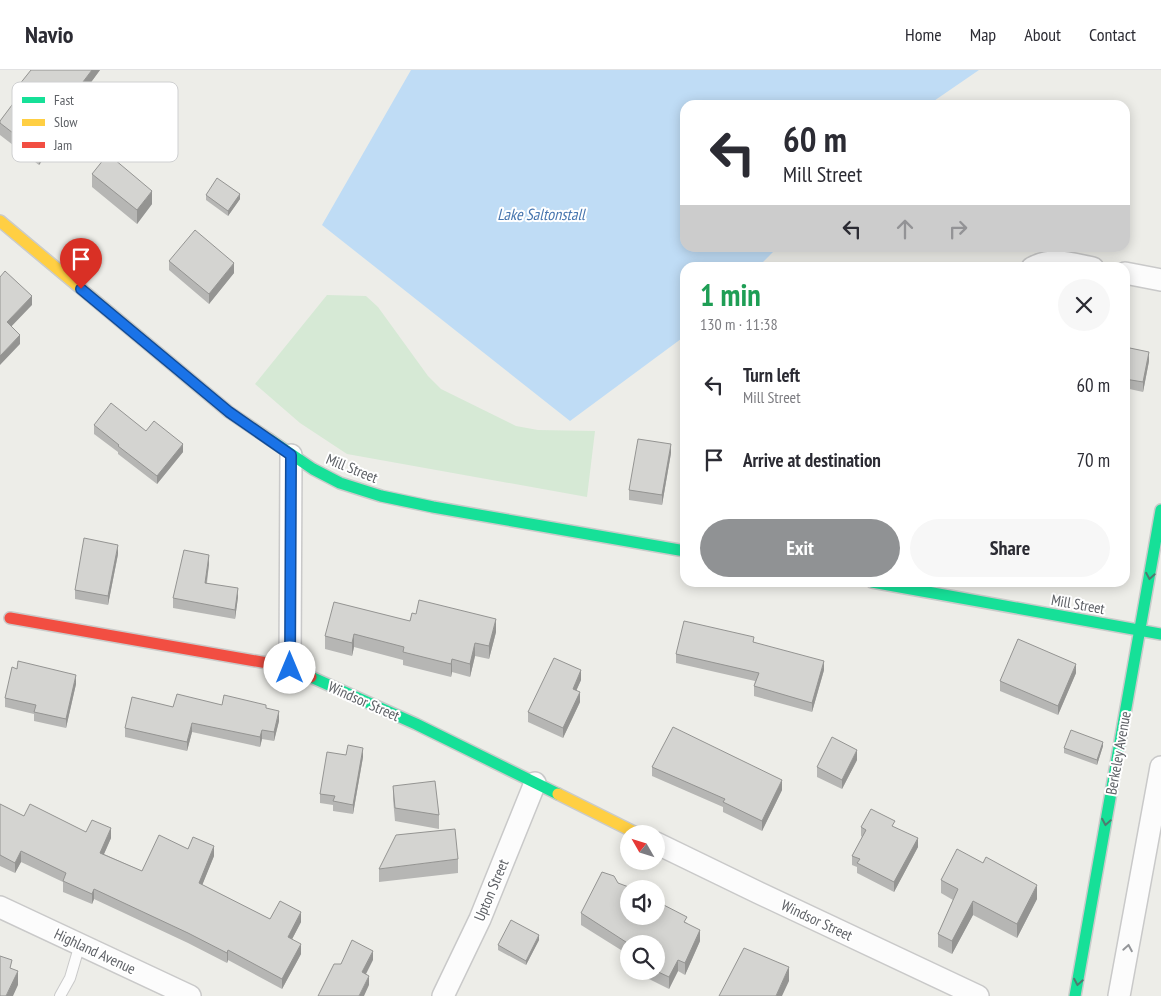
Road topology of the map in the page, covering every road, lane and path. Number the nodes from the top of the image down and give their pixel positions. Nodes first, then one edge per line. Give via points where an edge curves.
1 (0, 221) edge
2 (8, 243) dead end
3 (37, 252) junction
4 (1045, 262) edge
5 (1063, 262) edge
6 (1130, 274) edge
7 (1161, 280) edge
8 (291, 455) junction
9 (1161, 510) edge
10 (680, 550) edge
11 (900, 587) edge
12 (10, 618) dead end
13 (1140, 630) junction
14 (1161, 634) edge
15 (290, 668) junction
16 (1161, 767) edge
17 (535, 783) junction
18 (620, 825) edge
19 (665, 847) edge
20 (0, 907) edge
21 (80, 944) junction
22 (60, 996) edge
23 (190, 996) edge
24 (442, 996) edge
25 (978, 996) edge
26 (1075, 996) edge
27 (1119, 996) edge

1 - 3 street, Mill Street
2 - 3 street
3 - 8 street, Mill Street via 229,412
4 - 5 street
6 - 7 street
8 - 10 street, Mill Street via 340,483 381,496
8 - 15 street
9 -> 13 street, Berkeley Avenue
11 - 13 street, Mill Street
12 - 15 street, Windsor Street
13 - 14 street, Mill Street
13 -> 26 street, Berkeley Avenue
15 - 17 street, Windsor Street via 416,724
27 -> 16 street
17 - 18 street, Windsor Street
17 - 24 street, Upton Street via 480,919
19 - 25 street, Windsor Street
20 - 21 street, Highland Avenue
21 - 22 lane via 70,978
21 - 23 street, Highland Avenue

